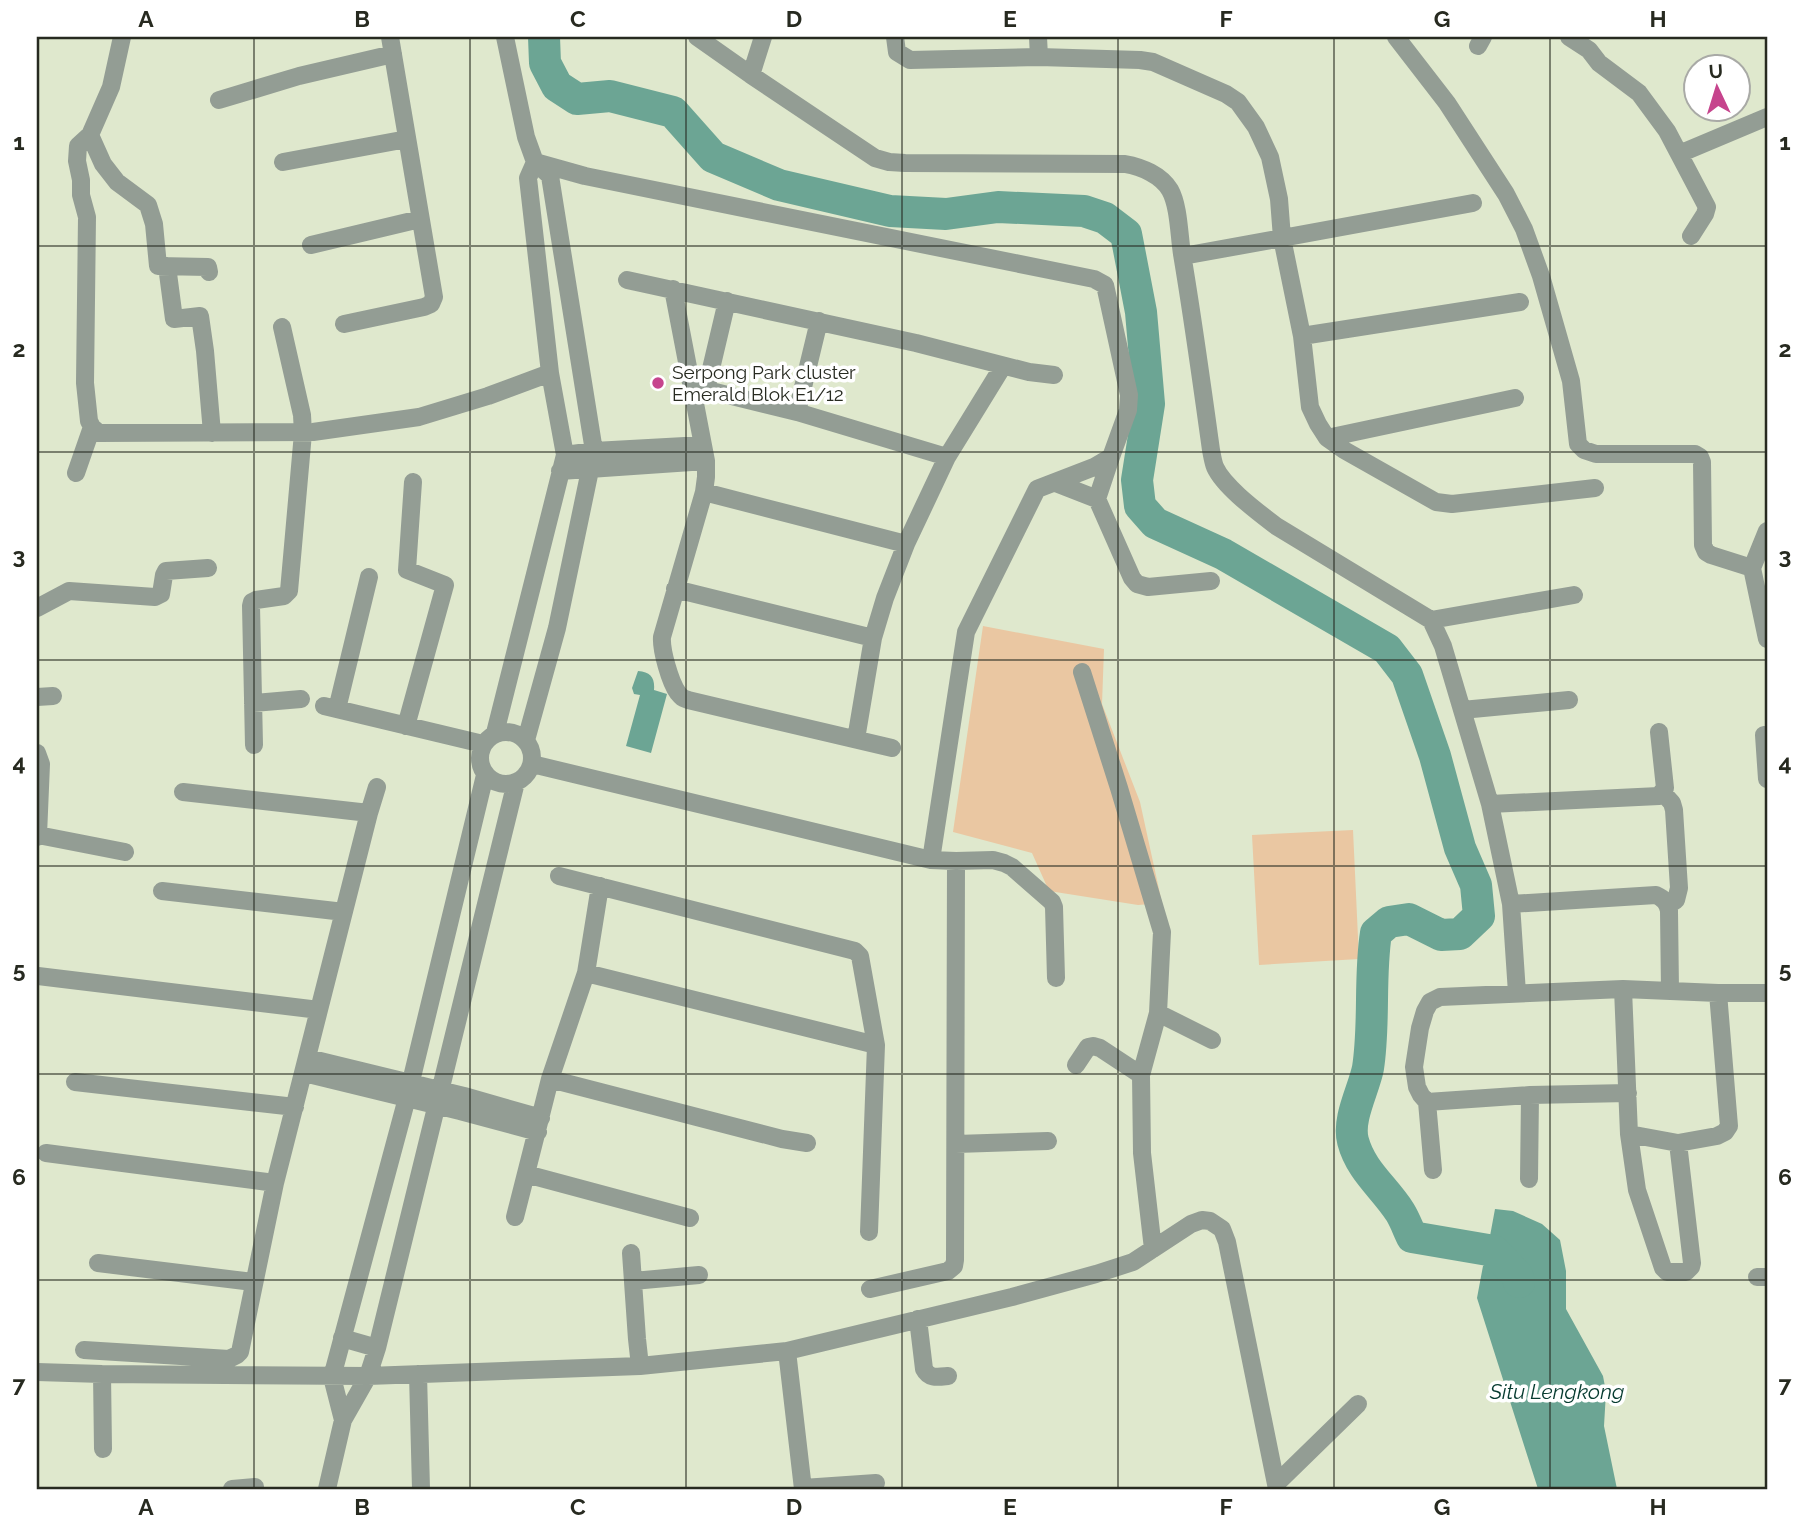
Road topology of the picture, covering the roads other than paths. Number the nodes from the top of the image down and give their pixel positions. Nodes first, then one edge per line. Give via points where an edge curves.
1 (122, 37) edge
2 (505, 37) edge
3 (697, 37) edge
4 (763, 37) edge
5 (895, 37) edge
6 (1038, 37) edge
7 (1396, 37) edge
8 (1569, 37) edge
9 (1592, 43) edge
10 (392, 45) edge
11 (1039, 57) junction
12 (751, 75) junction
13 (219, 100) dead end
14 (1767, 117) edge
15 (90, 135) junction
16 (407, 139) junction
17 (1679, 154) junction
18 (283, 162) dead end
19 (535, 162) junction
20 (1473, 203) dead end
21 (420, 219) junction
22 (1691, 236) dead end
23 (1282, 238) junction
24 (311, 244) dead end
25 (1182, 256) junction
26 (167, 266) junction
27 (209, 272) dead end
28 (627, 280) dead end
29 (673, 289) junction
30 (727, 302) junction
31 (1520, 302) dead end
32 (819, 321) junction
33 (344, 324) dead end
34 (282, 327) dead end
35 (1302, 336) junction
36 (1003, 366) junction
37 (550, 373) junction
38 (1054, 375) dead end
39 (699, 388) junction
40 (1515, 398) dead end
41 (797, 412) junction
42 (92, 427) junction
43 (212, 433) junction
44 (303, 433) junction
45 (1327, 438) junction
46 (704, 453) junction
47 (947, 457) junction
48 (1111, 457) junction
49 (593, 460) junction
50 (563, 463) junction
51 (76, 473) dead end
52 (413, 482) dead end
53 (1056, 483) junction
54 (1595, 488) dead end
55 (704, 492) junction
56 (1097, 499) junction
57 (1767, 531) edge
58 (906, 544) junction
59 (208, 568) dead end
60 (1752, 568) junction
61 (369, 577) dead end
62 (1211, 581) dead end
63 (675, 589) junction
64 (1574, 595) dead end
65 (37, 608) edge
66 (1431, 620) junction
67 (873, 638) junction
68 (1767, 639) edge
69 (1082, 672) dead end
70 (301, 699) dead end
71 (1569, 701) dead end
72 (253, 703) junction
73 (1462, 710) junction
74 (406, 726) junction
75 (1659, 733) dead end
76 (1765, 735) dead end
77 (489, 739) junction
78 (856, 739) junction
79 (526, 740) junction
80 (254, 745) dead end
81 (892, 748) dead end
82 (37, 753) edge
83 (532, 764) junction
84 (485, 775) junction
85 (1767, 779) edge
86 (516, 782) junction
87 (377, 787) dead end
88 (183, 792) dead end
89 (1663, 793) junction
90 (1490, 804) junction
91 (369, 813) junction
92 (38, 836) edge
93 (125, 852) dead end
94 (931, 860) junction
95 (956, 862) junction
96 (559, 876) dead end
97 (600, 886) junction
98 (162, 891) dead end
99 (1511, 904) junction
100 (1668, 905) junction
101 (344, 912) junction
102 (586, 973) junction
103 (38, 976) edge
104 (1056, 978) dead end
105 (1623, 989) junction
106 (1670, 990) junction
107 (1517, 993) junction
108 (1718, 993) junction
109 (1767, 993) edge
110 (320, 1010) junction
111 (1158, 1013) junction
112 (1212, 1040) dead end
113 (876, 1045) junction
114 (306, 1065) junction
115 (1076, 1065) dead end
116 (1141, 1075) junction
117 (551, 1079) junction
118 (75, 1082) dead end
119 (408, 1091) junction
120 (1628, 1093) junction
121 (1531, 1095) junction
122 (438, 1098) junction
123 (1427, 1102) junction
124 (295, 1107) junction
125 (539, 1125) junction
126 (1629, 1134) junction
127 (1048, 1141) dead end
128 (807, 1143) dead end
129 (1678, 1143) junction
130 (956, 1144) junction
131 (46, 1153) dead end
132 (1433, 1170) dead end
133 (526, 1174) junction
134 (1529, 1179) dead end
135 (275, 1183) junction
136 (515, 1217) dead end
137 (690, 1218) dead end
138 (869, 1232) dead end
139 (1153, 1249) junction
140 (631, 1254) dead end
141 (98, 1263) dead end
142 (699, 1275) dead end
143 (633, 1281) junction
144 (253, 1282) junction
145 (870, 1289) dead end
146 (918, 1319) junction
147 (342, 1338) junction
148 (377, 1348) junction
149 (84, 1350) dead end
150 (787, 1351) junction
151 (640, 1366) junction
152 (37, 1372) edge
153 (102, 1374) junction
154 (418, 1374) junction
155 (368, 1376) junction
156 (948, 1376) dead end
157 (332, 1377) junction
158 (1358, 1404) dead end
159 (343, 1420) junction
160 (103, 1449) dead end
161 (876, 1483) dead end
162 (1277, 1486) edge
163 (255, 1488) edge
164 (232, 1489) edge
165 (327, 1489) edge
166 (421, 1489) edge
167 (803, 1489) edge

1 - 15 street via 111,87
2 - 19 street
3 - 12 street
4 - 12 street
5 - 11 street via 897,52 910,60
6 - 11 street
7 - 60 street via 1447,103 1524,229 1571,381 1578,444 1596,454 1700,457 1706,552
8 - 9 street
9 - 17 street via 1599,63 1639,93
10 - 13 street
10 - 16 street
11 - 23 street via 1153,62 1238,102 1270,157
12 - 25 street via 875,158 888,162 1136,166 1170,190
14 - 17 street
15 - 26 street via 117,182 148,205 158,266
15 - 42 street via 78,146 77,161 87,217 85,383
16 - 18 street
16 - 21 street
17 - 22 street via 1707,207
19 - 37 street via 528,178
19 - 48 street via 1101,282 1108,289 1129,395
19 - 49 street via 550,176
20 - 23 street
21 - 24 street
21 - 33 street via 434,298 431,304
23 - 25 street
23 - 35 street
25 - 66 street via 1211,450 1220,475 1276,526
26 - 27 street via 208,267
26 - 43 street via 174,318 200,316
28 - 29 street
29 - 30 street
29 - 39 street
30 - 32 street
30 - 39 street
31 - 35 street
32 - 36 street
32 - 41 street
34 - 44 street
35 - 45 street via 1310,407
36 - 38 street
36 - 47 street
37 - 44 street via 419,417
37 - 50 street
39 - 41 street
39 - 46 street
40 - 45 street
41 - 47 street
42 - 43 street via 99,433
42 - 51 street
43 - 44 street
44 - 72 street via 289,590 284,596 256,600 251,606
45 - 54 street via 1444,504
46 - 49 street
46 - 55 street
47 - 58 street
48 - 53 street
48 - 56 street
49 - 50 street
49 - 79 street via 557,628
50 - 77 street
52 - 74 street via 407,570 445,585
53 - 56 street
53 - 94 street via 1038,489 966,632
55 - 58 street
55 - 63 street
56 - 62 street via 1138,584
57 - 60 street
58 - 67 street
59 - 65 street via 166,570 161,594 155,597 69,591
60 - 68 street
61 - 74 street via 330,708
63 - 67 street
63 - 78 street via 661,644 680,696
64 - 66 street
66 - 73 street
67 - 78 street
69 - 111 street via 1161,932
70 - 72 street
71 - 73 street
72 - 80 street
73 - 90 street
74 - 77 street
75 - 89 street
76 - 85 street
77 - 79 street via 503,731
77 - 84 street via 479,760
78 - 81 street
79 - 83 street
82 - 92 street via 41,764
83 - 86 street
83 - 94 street
84 - 86 street via 500,784
84 - 119 street
86 - 122 street
87 - 91 street
88 - 91 street
89 - 90 street
89 - 100 street via 1674,810 1679,888 1676,900
90 - 99 street
91 - 101 street
92 - 93 street
94 - 95 street
95 - 104 street via 1004,863 1052,902
95 - 130 street
96 - 97 street
97 - 102 street
97 - 113 street via 855,951 863,964
98 - 101 street
99 - 100 street via 1656,895
99 - 107 street
100 - 106 street
101 - 110 street
102 - 113 street
102 - 117 street
103 - 110 street
105 - 106 street
105 - 107 street
105 - 120 street
106 - 108 street
107 - 123 street via 1440,997 1430,1002 1414,1067 1417,1087
108 - 109 street
108 - 129 street via 1729,1126 1717,1136
110 - 114 street
111 - 112 street
111 - 116 street
113 - 138 street
114 - 119 street
114 - 124 street
115 - 116 street via 1093,1046
116 - 139 street via 1142,1153
117 - 125 street
117 - 128 street
118 - 124 street
119 - 122 street
119 - 147 street
120 - 121 street
120 - 126 street
121 - 123 street
121 - 134 street
122 - 125 street
122 - 148 street
123 - 132 street
124 - 135 street
125 - 133 street
126 - 129 street
126 - 129 street via 1637,1190 1663,1268 1670,1272 1686,1272 1692,1263
127 - 130 street
130 - 145 street via 954,1266
131 - 135 street
133 - 136 street
133 - 137 street
135 - 144 street
139 - 146 street via 1133,1262 1096,1274
139 - 162 street via 1202,1220 1222,1229
140 - 143 street
141 - 144 street
142 - 143 street
143 - 151 street
144 - 149 street via 240,1352 229,1359
146 - 150 street
146 - 156 street via 927,1375
147 - 148 street
147 - 157 street
148 - 155 street
150 - 151 street
150 - 167 street
151 - 154 street
152 - 153 street
153 - 157 street
153 - 160 street
154 - 155 street
154 - 166 street
155 - 157 street
155 - 159 street
157 - 159 street
158 - 162 street
159 - 165 street
161 - 167 street
163 - 164 street

